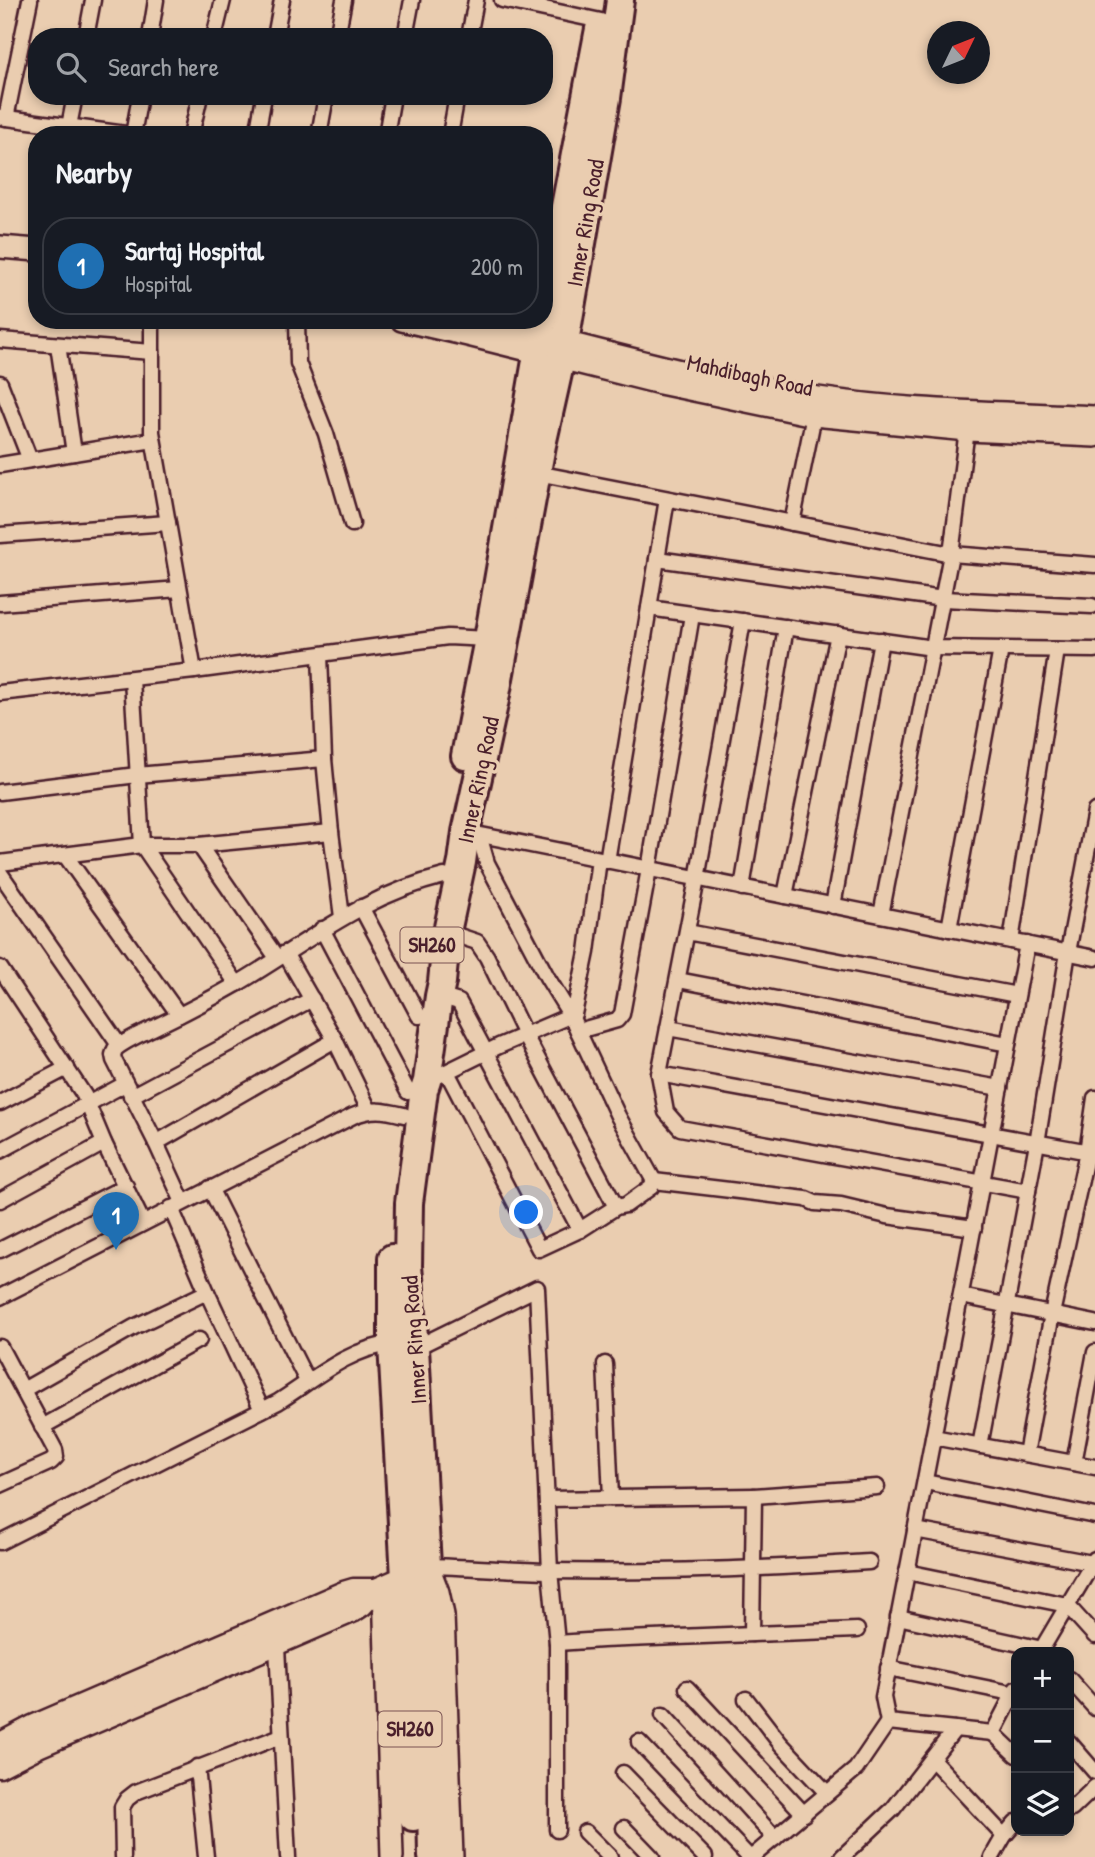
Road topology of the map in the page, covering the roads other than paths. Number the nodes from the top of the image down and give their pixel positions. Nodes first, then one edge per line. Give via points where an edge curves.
1 (30, 0) edge
2 (93, 0) edge
3 (156, 0) edge
4 (223, 0) edge
5 (282, 0) edge
6 (344, 0) edge
7 (412, 0) edge
8 (477, 0) edge
9 (502, 0) edge
10 (620, 0) edge
11 (602, 11) edge
12 (88, 28) edge
13 (151, 28) edge
14 (217, 28) edge
15 (277, 28) edge
16 (339, 28) edge
17 (407, 28) edge
18 (471, 28) edge
19 (73, 105) edge
20 (138, 105) edge
21 (198, 105) edge
22 (262, 105) edge
23 (324, 105) edge
24 (391, 105) edge
25 (455, 105) edge
26 (3, 118) edge
27 (69, 126) joint
28 (134, 126) edge
29 (193, 126) edge
30 (259, 126) edge
31 (321, 126) edge
32 (388, 126) edge
33 (452, 126) edge
34 (0, 247) edge
35 (28, 249) edge
36 (0, 259) edge
37 (28, 261) edge
38 (553, 312) edge
39 (553, 321) edge
40 (152, 329) edge
41 (297, 329) edge
42 (442, 329) edge
43 (514, 329) edge
44 (549, 337) edge
45 (0, 340) edge
46 (58, 345) junction
47 (152, 352) junction
48 (0, 383) edge
49 (814, 415) junction
50 (1095, 417) edge
51 (968, 420) junction
52 (1095, 436) edge
53 (153, 440) junction
54 (74, 453) junction
55 (30, 460) junction
56 (0, 465) edge
57 (537, 473) junction
58 (667, 499) junction
59 (168, 523) junction
60 (792, 523) junction
61 (352, 524) dead end
62 (0, 534) edge
63 (951, 554) junction
64 (657, 559) junction
65 (1095, 565) edge
66 (179, 589) junction
67 (943, 599) junction
68 (0, 603) edge
69 (1092, 606) dead end
70 (649, 608) junction
71 (692, 615) junction
72 (743, 621) junction
73 (786, 627) junction
74 (838, 634) junction
75 (488, 639) junction
76 (881, 640) junction
77 (933, 648) junction
78 (1001, 649) junction
79 (1057, 650) junction
80 (1095, 650) edge
81 (320, 654) junction
82 (194, 671) junction
83 (132, 679) junction
84 (0, 693) edge
85 (324, 759) junction
86 (137, 775) junction
87 (0, 792) edge
88 (1095, 811) edge
89 (331, 832) junction
90 (466, 832) junction
91 (142, 845) junction
92 (199, 845) junction
93 (65, 855) junction
94 (603, 860) junction
95 (0, 863) edge
96 (649, 869) junction
97 (0, 873) edge
98 (444, 876) junction
99 (697, 879) junction
100 (742, 888) junction
101 (785, 896) junction
102 (833, 906) junction
103 (361, 907) junction
104 (881, 915) junction
105 (342, 917) junction
106 (322, 929) junction
107 (949, 929) junction
108 (447, 932) junction
109 (687, 932) junction
110 (1011, 941) junction
111 (1027, 944) junction
112 (1068, 952) junction
113 (281, 955) junction
114 (1095, 958) edge
115 (0, 968) edge
116 (678, 980) junction
117 (237, 984) junction
118 (1017, 995) junction
119 (439, 996) junction
120 (312, 999) junction
121 (179, 1015) junction
122 (419, 1016) junction
123 (570, 1016) junction
124 (668, 1028) junction
125 (578, 1031) junction
126 (525, 1035) junction
127 (335, 1040) junction
128 (1008, 1044) junction
129 (119, 1045) junction
130 (487, 1052) junction
131 (67, 1068) junction
132 (659, 1074) junction
133 (1000, 1088) junction
134 (128, 1090) junction
135 (421, 1090) junction
136 (1095, 1098) edge
137 (0, 1103) edge
138 (88, 1103) junction
139 (369, 1110) junction
140 (991, 1134) junction
141 (103, 1143) junction
142 (156, 1143) junction
143 (1037, 1143) junction
144 (0, 1151) edge
145 (1091, 1153) edge
146 (654, 1181) junction
147 (982, 1183) junction
148 (126, 1186) junction
149 (209, 1188) junction
150 (1028, 1191) junction
151 (0, 1200) edge
152 (177, 1205) junction
153 (616, 1207) junction
154 (143, 1223) junction
155 (974, 1228) junction
156 (580, 1230) junction
157 (0, 1250) edge
158 (207, 1292) junction
159 (961, 1296) junction
160 (0, 1297) edge
161 (1007, 1305) junction
162 (1052, 1314) junction
163 (1095, 1323) edge
164 (200, 1340) dead end
165 (403, 1346) junction
166 (0, 1347) edge
167 (1095, 1352) edge
168 (605, 1364) dead end
169 (307, 1381) junction
170 (23, 1390) junction
171 (262, 1410) junction
172 (42, 1427) junction
173 (933, 1437) junction
174 (980, 1446) junction
175 (1026, 1454) junction
176 (1074, 1463) junction
177 (1095, 1467) edge
178 (925, 1482) junction
179 (0, 1485) edge
180 (877, 1487) dead end
181 (754, 1496) junction
182 (611, 1498) junction
183 (547, 1499) junction
184 (1095, 1516) edge
185 (915, 1530) junction
186 (0, 1542) edge
187 (869, 1562) dead end
188 (1094, 1563) edge
189 (754, 1569) junction
190 (550, 1571) junction
191 (907, 1572) junction
192 (410, 1587) junction
193 (1067, 1605) junction
194 (898, 1617) junction
195 (857, 1630) dead end
196 (751, 1634) junction
197 (1095, 1636) edge
198 (557, 1643) junction
199 (277, 1647) junction
200 (1025, 1647) edge
201 (1044, 1647) edge
202 (888, 1668) junction
203 (1074, 1685) edge
204 (687, 1688) dead end
205 (1011, 1691) edge
206 (746, 1699) dead end
207 (1011, 1699) edge
208 (1095, 1709) edge
209 (663, 1716) dead end
210 (888, 1723) junction
211 (955, 1729) junction
212 (993, 1733) junction
213 (281, 1736) junction
214 (0, 1740) edge
215 (639, 1742) dead end
216 (1074, 1748) edge
217 (1011, 1750) edge
218 (0, 1755) edge
219 (932, 1759) junction
220 (197, 1767) junction
221 (0, 1770) edge
222 (1095, 1772) edge
223 (622, 1773) dead end
224 (1095, 1787) edge
225 (827, 1793) junction
226 (1074, 1807) edge
227 (804, 1814) junction
228 (624, 1828) dead end
229 (1011, 1828) edge
230 (557, 1830) dead end
231 (585, 1832) dead end
232 (1004, 1836) junction
233 (775, 1838) junction
234 (123, 1857) edge
235 (206, 1857) edge
236 (288, 1857) edge
237 (392, 1857) edge
238 (415, 1857) edge
239 (432, 1857) edge
240 (452, 1857) edge
241 (610, 1857) edge
242 (652, 1857) edge
243 (705, 1857) edge
244 (751, 1857) edge
245 (842, 1857) edge
246 (992, 1857) edge

1 - 26 street
2 - 12 street
3 - 13 street
4 - 14 street
5 - 15 street
6 - 16 street
7 - 17 street
8 - 18 street
9 - 11 street
10 - 39 highway, Inner Ring Road via 607,98
11 - 38 highway, Inner Ring Road / SH260
19 - 27 street
20 - 28 street
21 - 29 street
22 - 30 street
23 - 31 street
24 - 32 street
25 - 33 street
26 - 27 street
34 - 35 street
36 - 37 street
40 - 47 street
41 - 61 street via 298,363 326,434
42 - 44 street, Mahdibagh Road via 468,335
43 - 44 street, Mahdibagh Road
44 - 49 street, Mahdibagh Road via 660,383
44 - 51 street, Mahdibagh Road via 631,360 786,393
44 - 57 highway, Inner Ring Road
44 - 75 highway, Inner Ring Road / SH260
45 - 46 street
46 - 47 street
46 - 54 street
47 - 53 street
48 - 55 street
49 - 51 street, Mahdibagh Road
49 - 60 street
50 - 51 street, Mahdibagh Road
51 - 52 street, Mahdibagh Road
51 - 63 street
53 - 54 street
53 - 59 street
54 - 55 street
55 - 56 street
57 - 58 street
57 - 90 highway, Inner Ring Road
58 - 60 street
58 - 64 street
59 - 62 street
59 - 66 street
60 - 63 street
63 - 65 street
63 - 67 street
64 - 67 street
64 - 70 street
66 - 68 street
66 - 82 street
67 - 69 street
67 - 77 street
70 - 71 street
70 - 94 street
71 - 72 street
71 - 96 street
72 - 73 street
72 - 99 street
73 - 74 street
73 - 100 street
74 - 76 street
74 - 101 street
75 - 81 street via 448,638
75 - 90 highway, Inner Ring Road / SH260 via 470,728
76 - 77 street
76 - 102 street
77 - 78 street
77 - 104 street
78 - 79 street
78 - 107 street
79 - 80 street
79 - 110 street
81 - 82 street
81 - 85 street
82 - 83 street
83 - 84 street
83 - 86 street
85 - 86 street
85 - 89 street
86 - 87 street
86 - 91 street
88 - 112 street
89 - 92 street
89 - 105 street
90 - 94 street
90 - 98 highway, Inner Ring Road / SH260
90 - 108 highway, Inner Ring Road
90 - 123 street
91 - 92 street
91 - 93 street
91 - 117 street
92 - 113 street
93 - 95 street
93 - 121 street
94 - 96 street
94 - 123 street via 575,1014
96 - 99 street
96 - 125 street via 622,1014 617,1020
97 - 129 street
98 - 103 street via 415,883
98 - 122 highway, Inner Ring Road / SH260
99 - 100 street
99 - 109 street
100 - 101 street
101 - 102 street
102 - 104 street
103 - 105 street
103 - 122 street
104 - 107 street
105 - 106 street
106 - 113 street
106 - 135 street
107 - 110 street
108 - 119 highway, Inner Ring Road
108 - 126 street via 477,942
109 - 116 street
109 - 118 street
110 - 111 street
111 - 112 street
111 - 118 street
112 - 114 street
112 - 143 street
113 - 117 street
113 - 120 street
115 - 131 street
116 - 124 street
116 - 128 street
117 - 121 street
118 - 128 street
119 - 130 street via 459,1002
119 - 135 highway, Inner Ring Road
120 - 127 street
120 - 134 street
121 - 129 street
122 - 135 highway, Inner Ring Road / SH260
123 - 125 street
123 - 126 street
124 - 132 street
124 - 133 street
125 - 146 street
126 - 130 street
126 - 153 street
127 - 139 street
127 - 142 street
128 - 133 street
129 - 134 street via 114,1060
130 - 135 street
130 - 156 street
131 - 137 street
131 - 138 street
132 - 140 street
132 - 147 street via 666,1112 680,1128
133 - 140 street
134 - 138 street
134 - 142 street
135 - 139 street via 384,1110
135 - 156 street via 540,1250
135 - 165 highway, Inner Ring Road / SH260 via 392,1221
135 - 165 highway, Inner Ring Road
136 - 145 street
138 - 141 street
138 - 144 street
139 - 149 street
140 - 143 street
140 - 147 street
141 - 148 street
141 - 151 street
142 - 152 street
143 - 145 street
143 - 150 street
145 - 162 street
146 - 153 street via 626,1205
146 - 155 street via 806,1199
147 - 150 street
147 - 155 street
148 - 154 street
148 - 157 street
149 - 152 street
149 - 169 street
150 - 161 street
152 - 154 street
152 - 158 street
153 - 156 street
154 - 160 street
155 - 159 street
158 - 170 street
158 - 171 street
159 - 161 street
159 - 173 street
161 - 162 street
161 - 174 street
162 - 163 street
162 - 175 street
164 - 172 street
165 - 169 street via 365,1350
165 - 183 street via 537,1288
165 - 192 highway, Inner Ring Road / SH260
166 - 170 street
167 - 176 street
168 - 182 street
169 - 171 street
170 - 172 street
171 - 186 street
172 - 179 street via 56,1457
173 - 174 street
173 - 178 street
174 - 175 street
175 - 176 street
176 - 177 street
178 - 184 street
178 - 185 street
180 - 181 street
181 - 182 street
181 - 189 street
182 - 183 street
183 - 190 street
185 - 188 street
185 - 191 street
187 - 189 street
188 - 193 street
189 - 190 street
189 - 196 street
190 - 192 street
190 - 198 street
191 - 193 street
191 - 194 street
192 - 199 street
192 - 214 street via 343,1589
192 - 218 street via 120,1701
192 - 237 street
192 - 238 highway, SH260
192 - 239 highway
192 - 240 street via 439,1592 443,1615
193 - 197 street
193 - 201 street
194 - 200 street
194 - 202 street
195 - 196 street
196 - 198 street
198 - 230 street
199 - 213 street
199 - 221 street
202 - 205 street
202 - 210 street via 883,1697
203 - 208 street
204 - 227 street
206 - 225 street
207 - 212 street
209 - 233 street
210 - 211 street
210 - 225 street via 856,1769
211 - 212 street
211 - 219 street
212 - 217 street
213 - 220 street
213 - 236 street
215 - 244 street
216 - 222 street
219 - 232 street
219 - 245 street via 893,1809
220 - 234 street via 127,1799 121,1816
220 - 235 street
223 - 243 street
224 - 226 street
225 - 227 street
227 - 233 street
228 - 242 street
229 - 232 street
231 - 241 street
232 - 246 street
233 - 244 street

